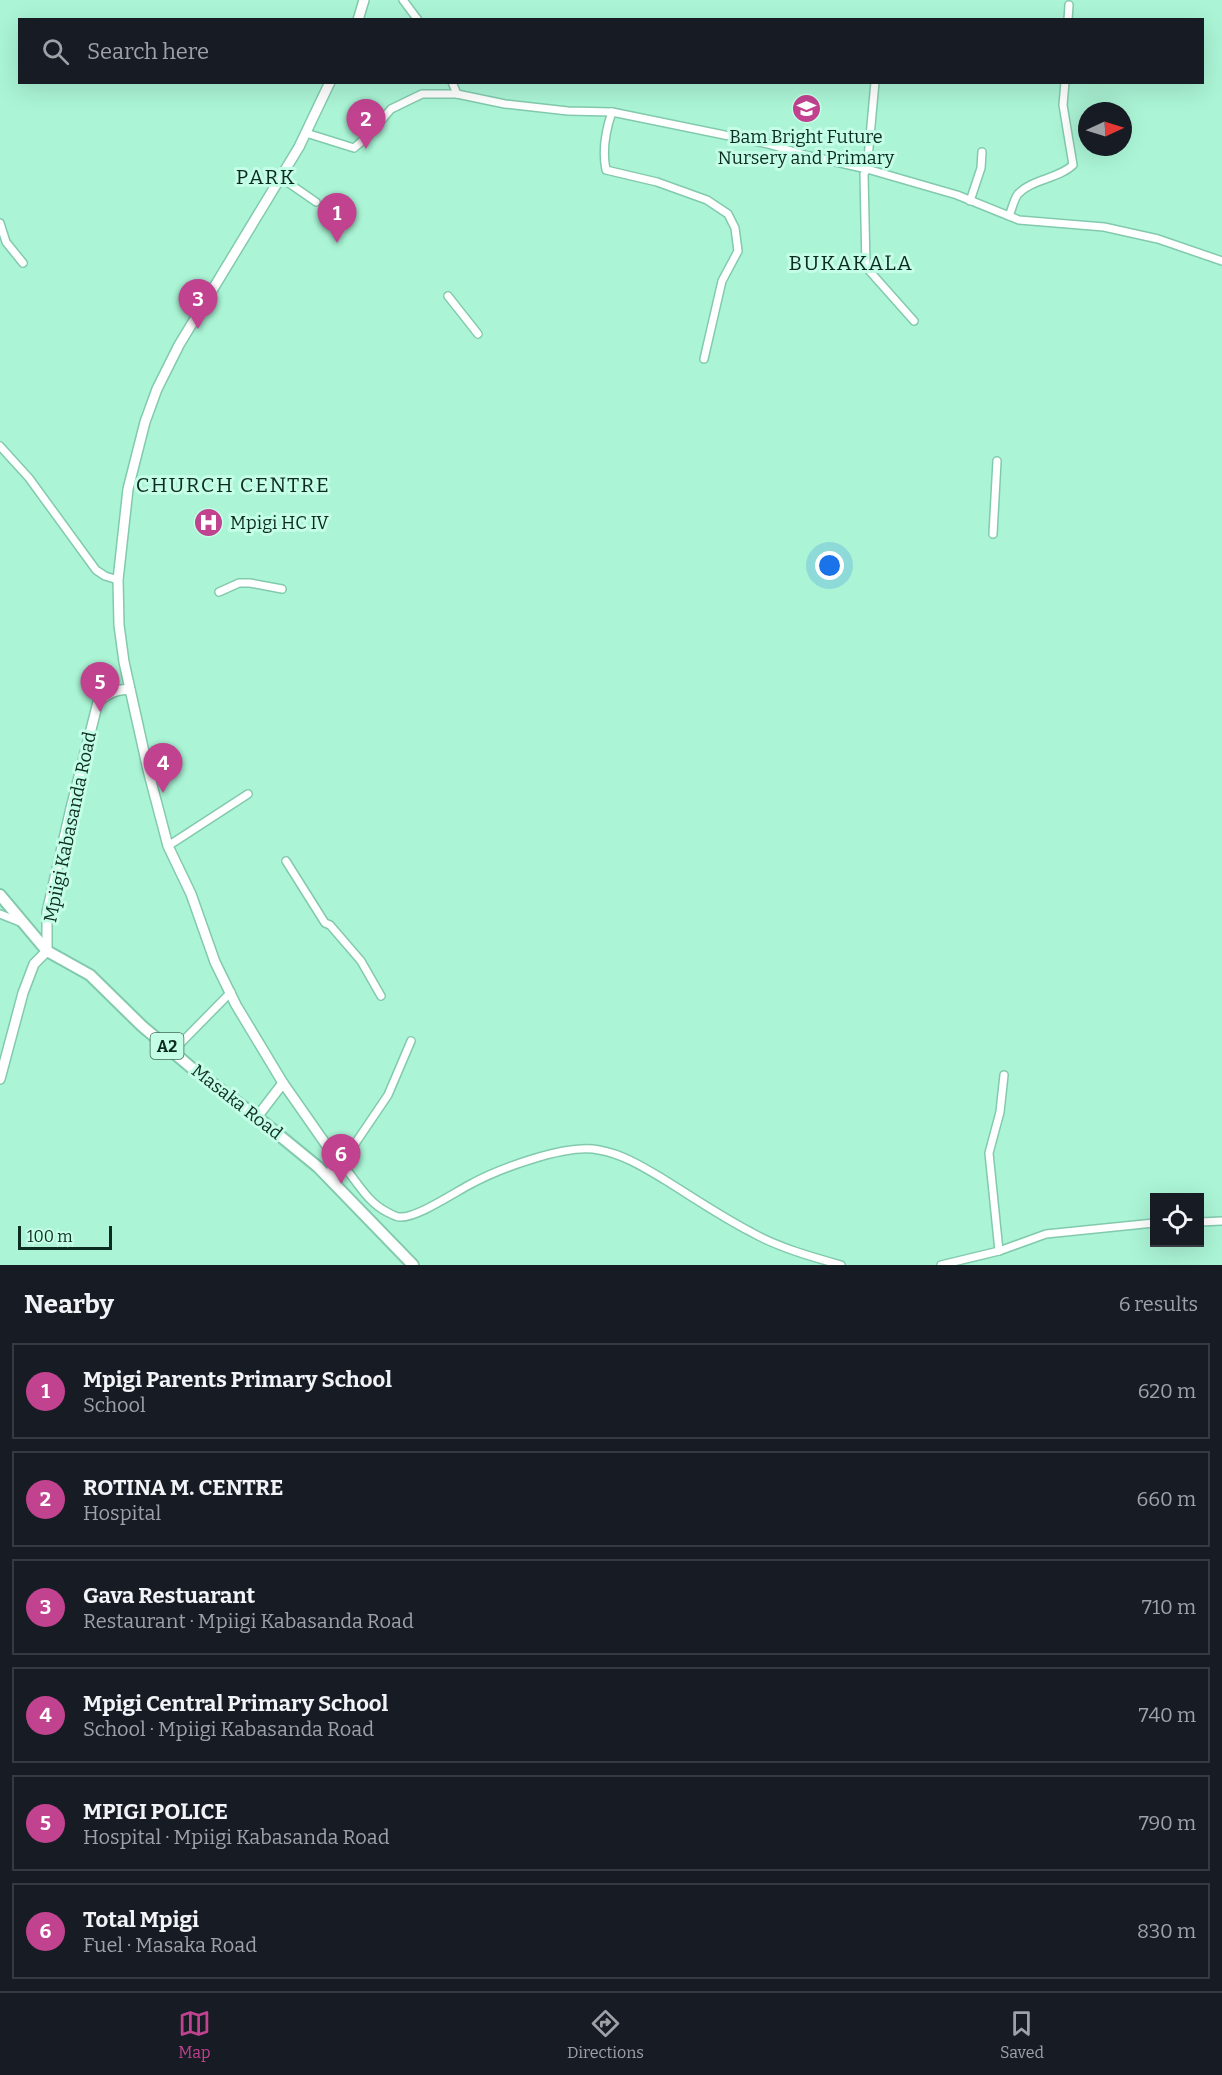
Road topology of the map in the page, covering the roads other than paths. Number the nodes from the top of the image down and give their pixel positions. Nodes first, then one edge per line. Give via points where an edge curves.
1 (403, 0) edge
2 (365, 2) edge
3 (1069, 5) dead end
4 (359, 18) edge
5 (416, 18) edge
6 (1068, 18) edge
7 (329, 84) edge
8 (453, 84) edge
9 (875, 84) edge
10 (1065, 84) edge
11 (457, 94) junction
12 (612, 112) junction
13 (306, 133) junction
14 (982, 152) dead end
15 (867, 169) junction
16 (280, 177) junction
17 (970, 201) junction
18 (316, 202) dead end
19 (1009, 216) junction
20 (0, 223) edge
21 (1222, 261) edge
22 (23, 263) dead end
23 (448, 296) dead end
24 (914, 321) dead end
25 (478, 334) dead end
26 (705, 359) dead end
27 (0, 447) edge
28 (997, 461) dead end
29 (993, 534) dead end
30 (118, 580) junction
31 (282, 589) dead end
32 (219, 592) dead end
33 (130, 690) junction
34 (248, 794) dead end
35 (168, 846) junction
36 (285, 861) dead end
37 (0, 895) edge
38 (0, 914) edge
39 (22, 923) junction
40 (47, 951) junction
41 (231, 992) junction
42 (381, 996) dead end
43 (411, 1041) dead end
44 (173, 1051) junction
45 (1004, 1075) dead end
46 (0, 1078) edge
47 (284, 1083) junction
48 (257, 1117) junction
49 (334, 1156) junction
50 (342, 1163) junction
51 (342, 1190) junction
52 (1222, 1221) edge
53 (1204, 1222) edge
54 (1150, 1224) edge
55 (999, 1251) junction
56 (413, 1265) edge
57 (841, 1265) edge
58 (941, 1265) edge

1 - 5 street
2 - 4 main road
3 - 6 street
7 - 13 main road
8 - 11 street
9 - 15 street
10 - 19 street via 1063,105 1073,165 1018,195
11 - 12 street via 504,104
11 - 13 street via 422,94 391,109 354,148
12 - 15 street
12 - 26 street via 604,139 606,171 657,182 707,200 728,214 735,228 738,251 722,281
13 - 16 main road
14 - 17 street
15 - 17 street
15 - 24 street via 866,267
16 - 18 street
16 - 30 main road via 179,345 158,389 128,489
17 - 19 street
19 - 21 street via 1104,226
20 - 22 street via 6,242
23 - 25 street
27 - 30 street via 29,478 96,570
28 - 29 street
30 - 33 main road via 119,625
31 - 32 street via 238,583
33 - 35 main road
33 - 40 main road, Mpiigi Kabasanda Road via 113,692 98,702 47,912
34 - 35 street
35 - 41 main road
36 - 42 street via 325,923 361,961
37 - 39 main road, Masaka Road / A2
38 - 39 street
39 - 40 main road, Masaka Road / A2
40 - 44 main road, Masaka Road / A2 via 90,975
40 - 46 main road via 34,964 23,993
41 - 44 street
41 - 47 main road
43 - 50 street via 388,1095
44 - 48 main road, Masaka Road / A2
45 - 55 street via 1000,1112 989,1153
47 - 48 main road
47 - 49 main road
48 - 51 main road, Masaka Road / A2
49 - 50 street
49 - 51 main road via 331,1173
50 - 57 street via 365,1194 387,1213 399,1217 424,1210 507,1168 563,1151 596,1149 624,1157 753,1234
51 - 56 main road, A2
52 - 53 street
54 - 55 street via 1046,1234
55 - 58 street

